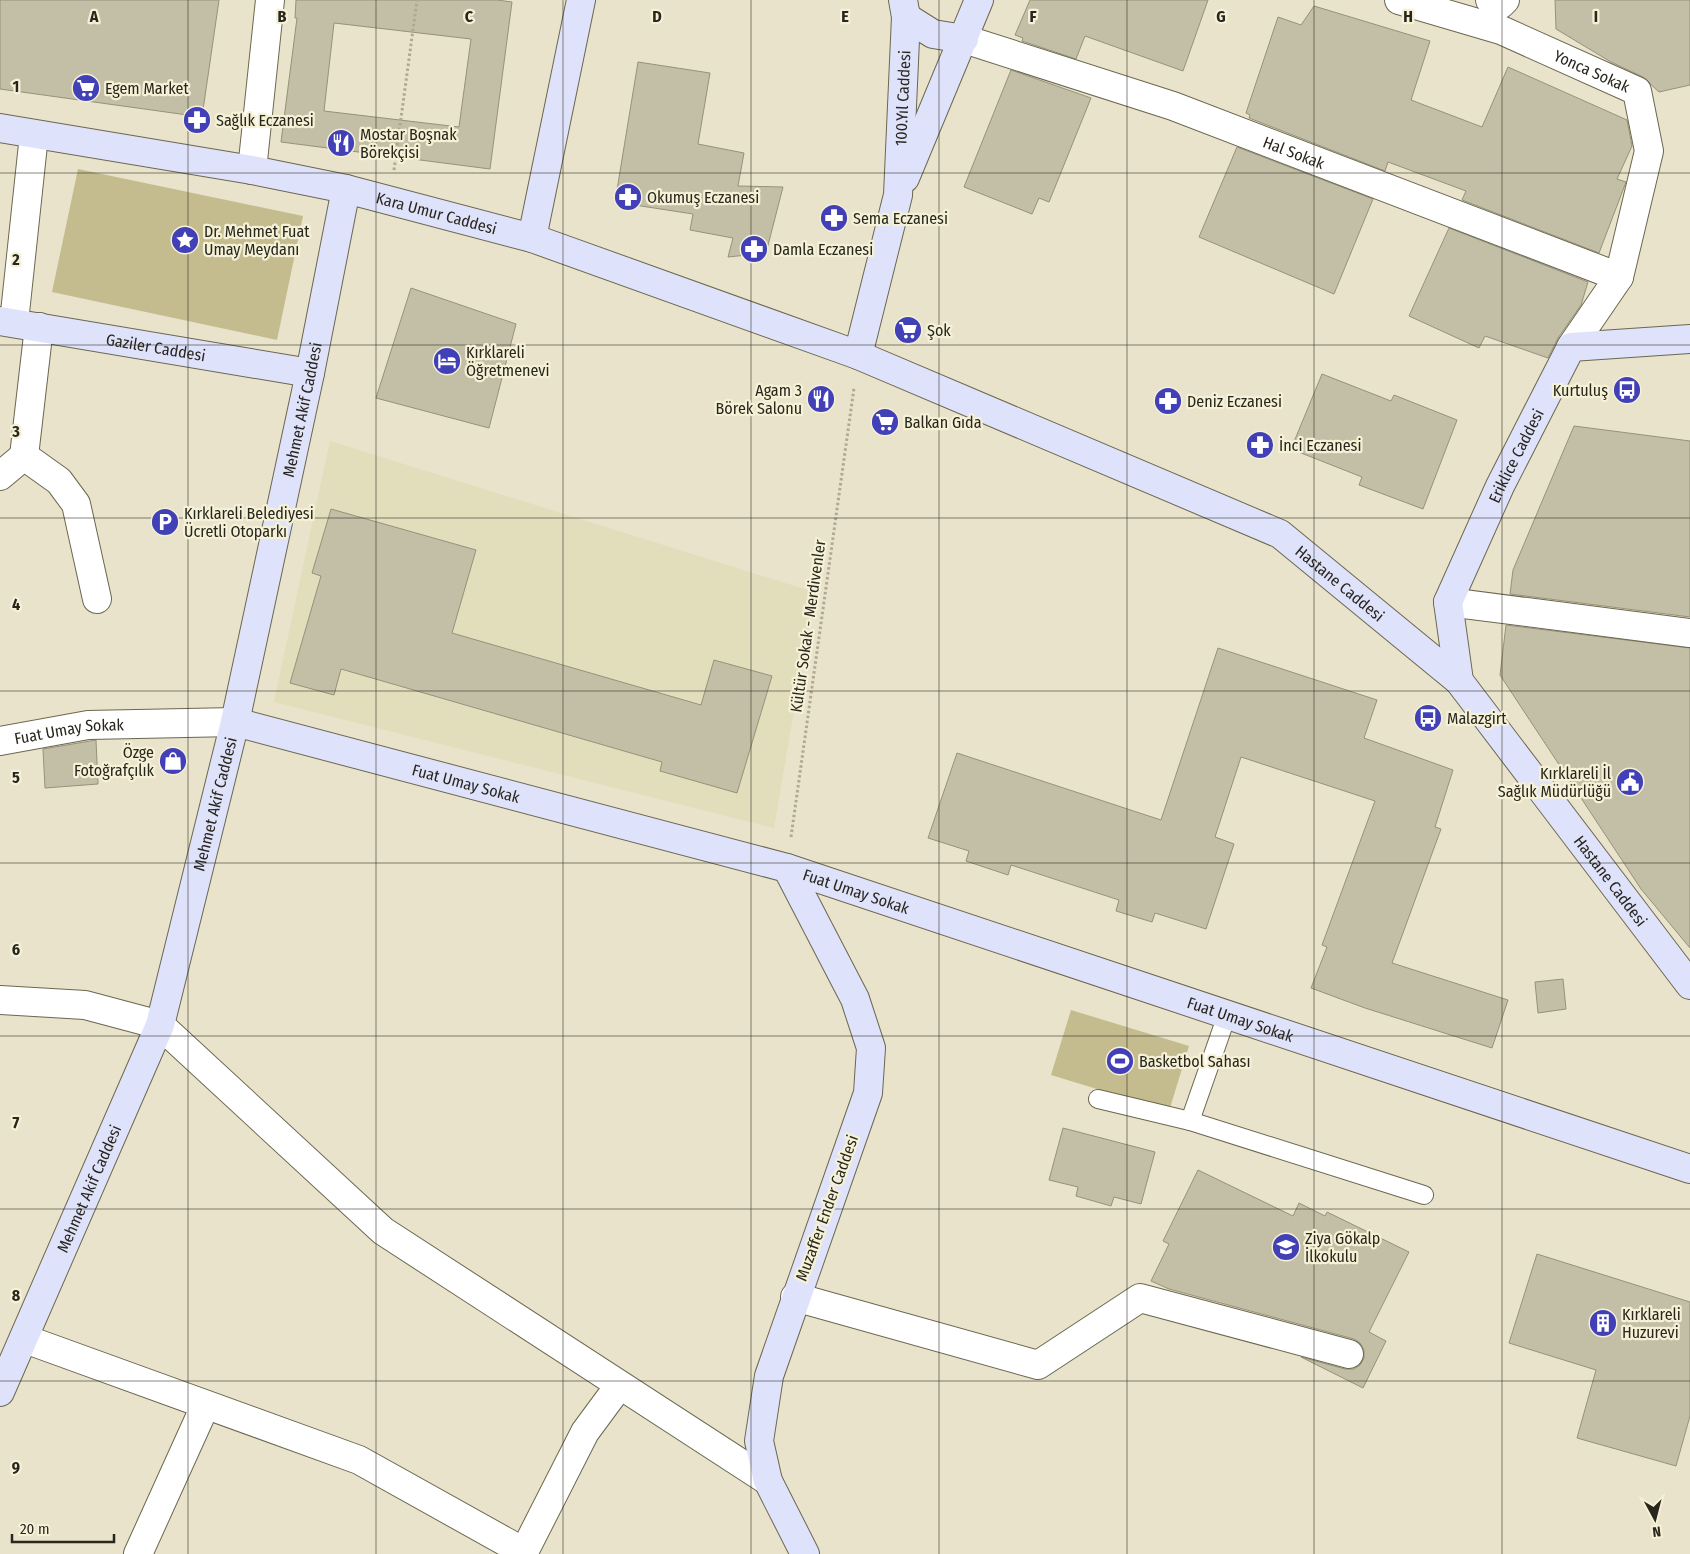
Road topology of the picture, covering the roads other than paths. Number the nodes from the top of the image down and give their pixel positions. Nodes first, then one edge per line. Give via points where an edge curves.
1 (270, 0) edge
2 (581, 0) edge
3 (979, 0) edge
4 (1400, 0) edge
5 (1490, 0) edge
6 (1504, 0) edge
7 (905, 8) edge
8 (964, 39) junction
9 (0, 128) edge
10 (34, 134) junction
11 (252, 170) junction
12 (346, 190) junction
13 (898, 195) junction
14 (532, 238) junction
15 (1619, 277) junction
16 (18, 323) edge
17 (1690, 339) edge
18 (1571, 347) junction
19 (858, 355) junction
20 (310, 373) junction
21 (24, 456) junction
22 (0, 476) edge
23 (97, 599) dead end
24 (1448, 602) junction
25 (1690, 633) edge
26 (1459, 681) junction
27 (234, 722) junction
28 (0, 741) edge
29 (787, 868) junction
30 (1690, 985) edge
31 (0, 1000) edge
32 (1227, 1015) junction
33 (160, 1025) junction
34 (1098, 1099) dead end
35 (1190, 1121) junction
36 (1690, 1170) edge
37 (1424, 1195) dead end
38 (795, 1297) junction
39 (24, 1339) junction
40 (1349, 1354) dead end
41 (619, 1386) junction
42 (0, 1392) edge
43 (205, 1406) junction
44 (768, 1481) junction
45 (524, 1553) edge
46 (138, 1554) edge
47 (805, 1554) edge

1 - 11 street
2 - 14 street
3 - 8 street, 100.Yıl Caddesi
4 - 15 street, Yonca Sokak via 1501,30 1637,91 1649,151
5 - 6 street via 1501,4
7 - 8 street via 933,34
7 - 13 street, 100.Yıl Caddesi
8 - 13 street, 100.Yıl Caddesi
8 - 15 street, Hal Sokak via 1173,106
9 - 10 street, Kara Umur Caddesi
10 - 11 street, Kara Umur Caddesi
10 - 16 street
11 - 12 street, Kara Umur Caddesi
12 - 14 street, Kara Umur Caddesi
12 - 20 street, Mehmet Akif Caddesi
13 - 19 street, 100.Yıl Caddesi
14 - 19 street, Kara Umur Caddesi
15 - 18 street, Yonca Sokak
16 - 20 street, Gaziler Caddesi
16 - 21 street
17 - 18 street
18 - 24 street, Eriklice Caddesi via 1500,486
19 - 26 street, Hastane Caddesi via 1280,534
20 - 27 street, Mehmet Akif Caddesi
21 - 22 street
21 - 23 street via 59,481 76,504
24 - 25 street
24 - 26 street
26 - 30 street, Hastane Caddesi
27 - 28 street, Fuat Umay Sokak via 88,725
27 - 29 street, Fuat Umay Sokak
27 - 33 street, Mehmet Akif Caddesi
29 - 32 street, Fuat Umay Sokak
29 - 38 street, Muzaffer Ender Caddesi via 855,999 871,1048 868,1093
31 - 33 street via 86,1005
32 - 35 lane
32 - 36 street, Fuat Umay Sokak
33 - 39 street, Mehmet Akif Caddesi
33 - 41 street via 383,1230
34 - 35 lane
35 - 37 lane
38 - 40 street via 1038,1365 1140,1298
38 - 44 street, Muzaffer Ender Caddesi via 769,1376 759,1441
39 - 42 street, Mehmet Akif Caddesi
39 - 43 street
41 - 44 street
41 - 45 street via 585,1432
43 - 45 street via 359,1460
43 - 46 street
44 - 47 street, Muzaffer Ender Caddesi

